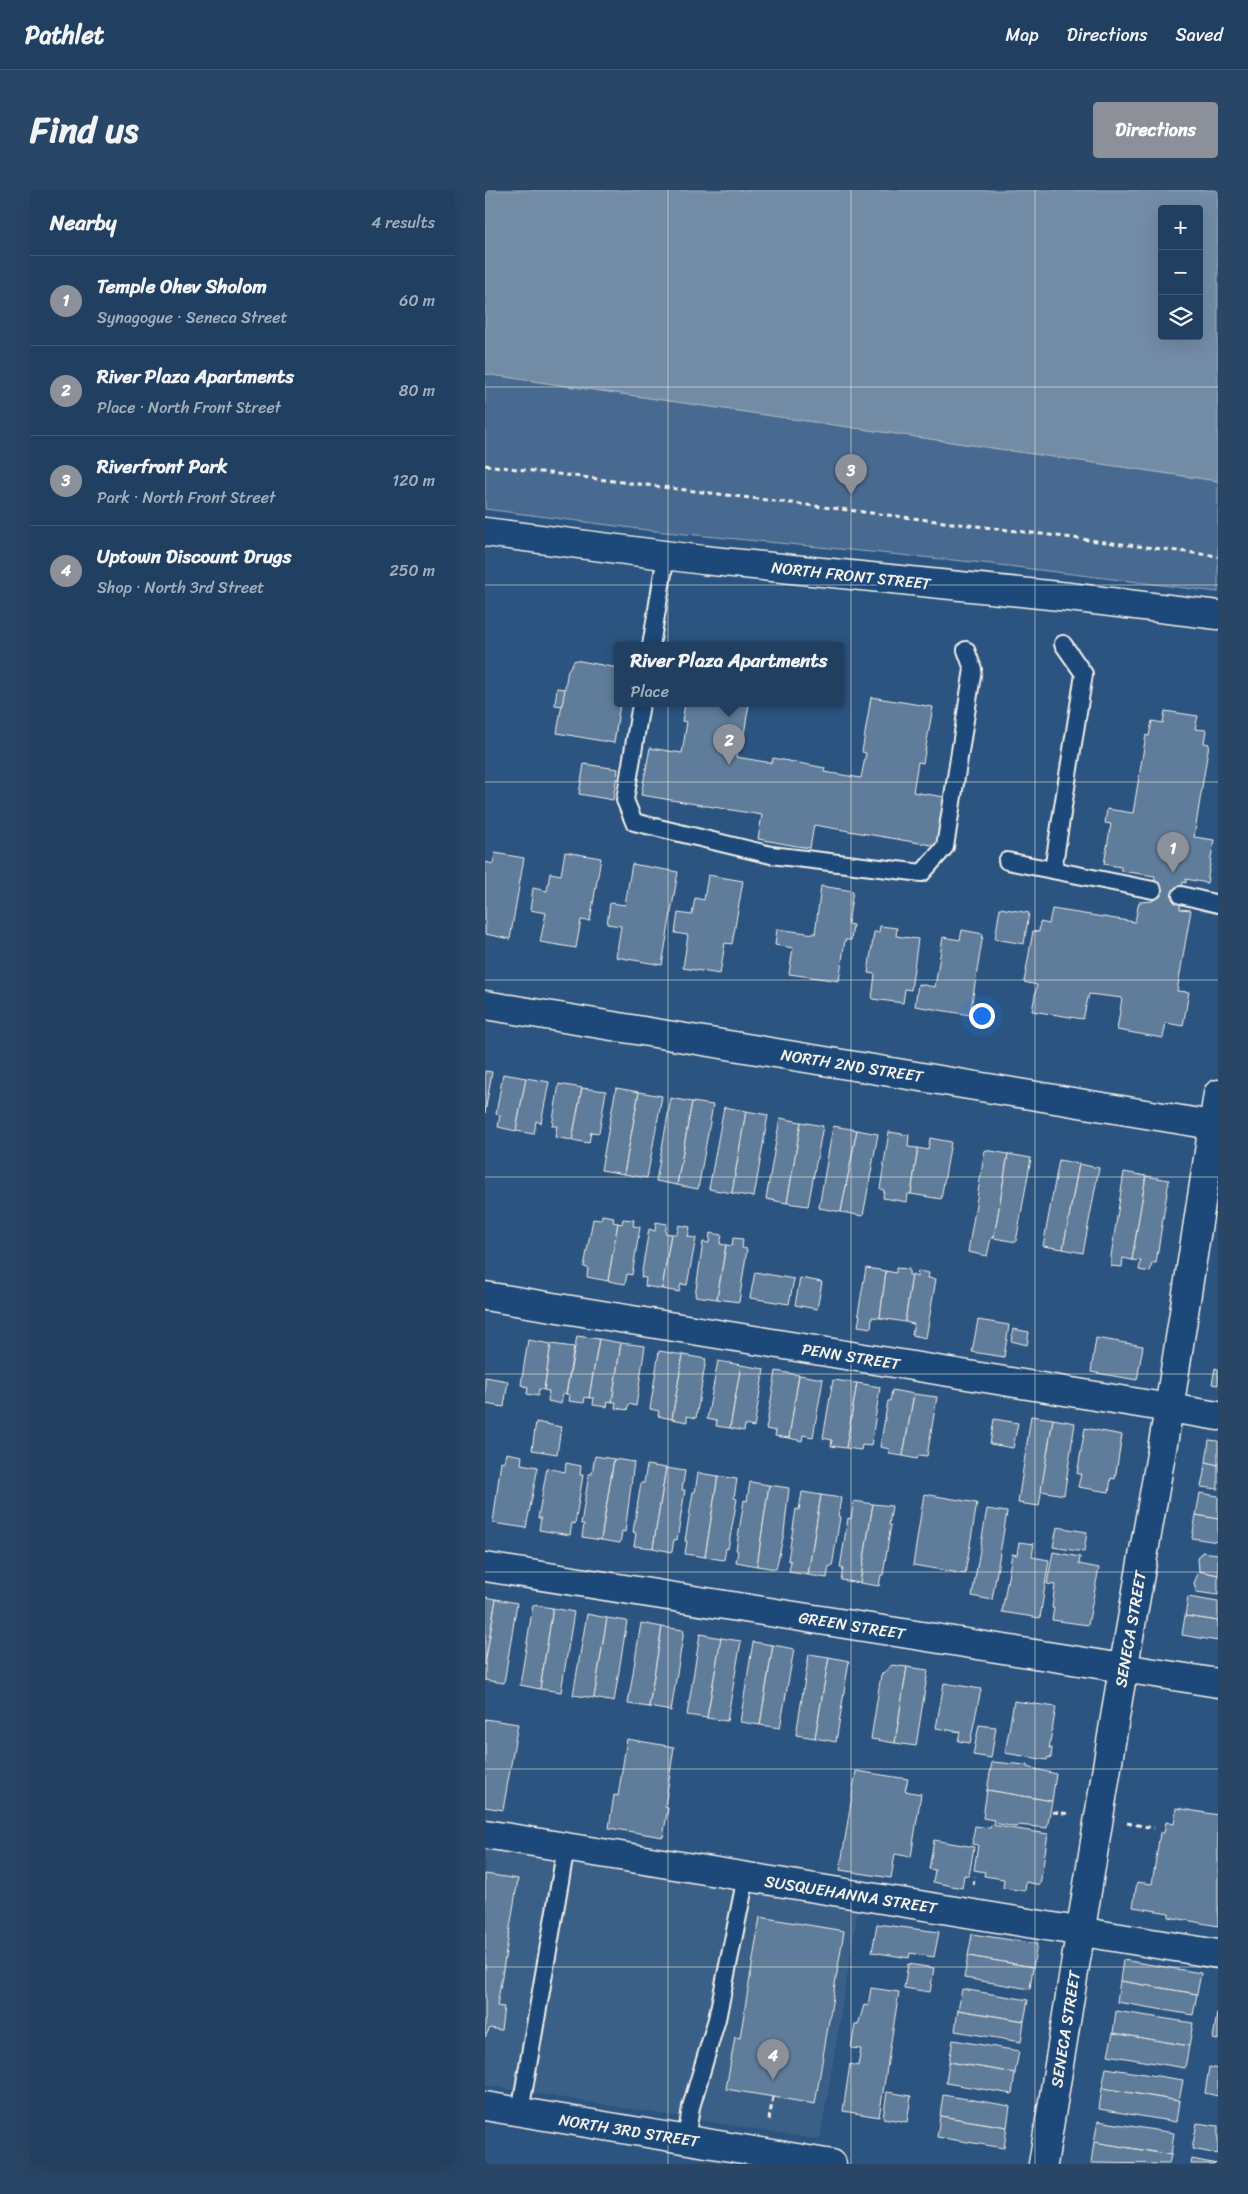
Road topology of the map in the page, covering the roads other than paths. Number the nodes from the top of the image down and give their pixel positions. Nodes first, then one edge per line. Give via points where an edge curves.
1 (485, 532) edge
2 (666, 554) junction
3 (1218, 615) edge
4 (652, 642) edge
5 (1063, 644) dead end
6 (966, 650) dead end
7 (640, 707) edge
8 (1007, 861) dead end
9 (1053, 870) junction
10 (1153, 890) dead end
11 (1181, 895) dead end
12 (1218, 904) edge
13 (485, 1005) edge
14 (1218, 1094) edge
15 (1216, 1126) edge
16 (485, 1296) edge
17 (1169, 1408) junction
18 (1218, 1416) edge
19 (485, 1566) edge
20 (1124, 1668) junction
21 (1218, 1683) edge
22 (485, 1834) edge
23 (566, 1846) junction
24 (746, 1877) junction
25 (1081, 1932) junction
26 (1218, 1954) edge
27 (485, 2106) edge
28 (520, 2112) junction
29 (686, 2140) junction
30 (832, 2164) edge
31 (1043, 2164) edge

1 - 2 street, NORTH FRONT STREET
2 - 3 street, NORTH FRONT STREET via 1069,596
2 - 4 lane
5 - 9 lane via 1083,674
6 - 7 lane via 973,670 945,847 922,873 771,855 634,822 625,800
8 - 9 lane
9 - 10 lane
11 - 12 lane
13 - 15 street, NORTH 2ND STREET
14 - 15 street, SENECA STREET
15 - 17 street, SENECA STREET
16 - 17 street, PENN STREET
17 - 18 street, PENN STREET
17 - 20 street, SENECA STREET
19 - 20 street, GREEN STREET
20 - 21 street, GREEN STREET
20 - 25 street, SENECA STREET
22 - 23 street, SUSQUEHANNA STREET
23 - 24 street, SUSQUEHANNA STREET
23 - 28 lane
24 - 25 street, SUSQUEHANNA STREET
24 - 29 lane via 717,2018 691,2107
25 - 26 street, SUSQUEHANNA STREET
25 - 31 street, SENECA STREET
27 - 28 street, NORTH 3RD STREET
28 - 29 street, NORTH 3RD STREET
29 - 30 street, NORTH 3RD STREET

